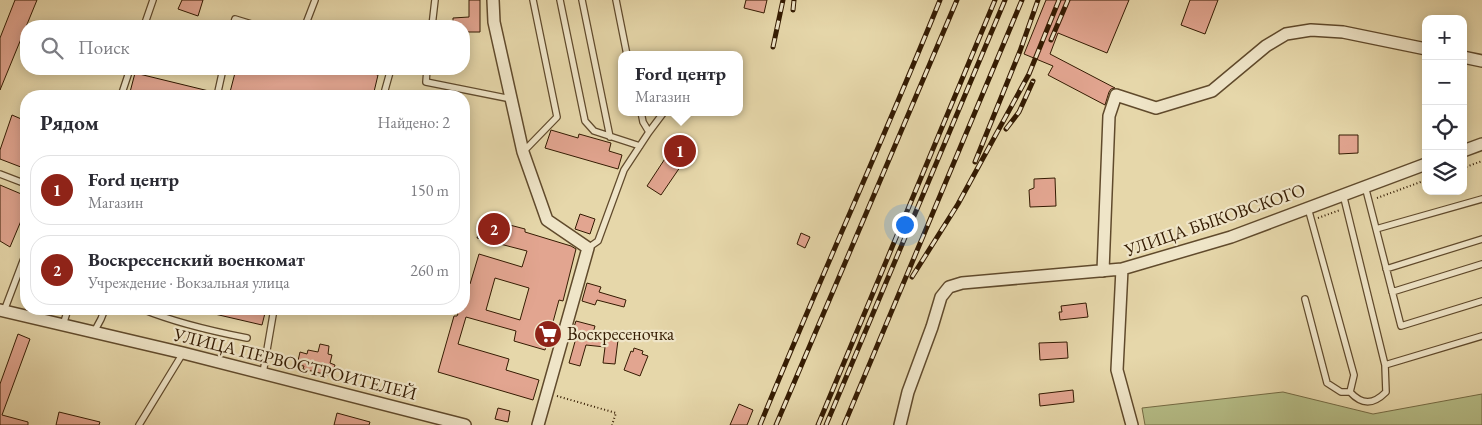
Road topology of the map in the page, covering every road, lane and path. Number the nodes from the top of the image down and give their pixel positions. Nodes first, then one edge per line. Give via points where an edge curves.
1 (153, 0) edge
2 (315, 0) edge
3 (435, 0) edge
4 (493, 0) edge
5 (533, 0) edge
6 (560, 0) edge
7 (582, 0) edge
8 (616, 0) edge
9 (146, 20) edge
10 (307, 20) edge
11 (433, 20) edge
12 (1422, 48) edge
13 (626, 51) edge
14 (1467, 58) edge
15 (1482, 61) edge
16 (128, 75) edge
17 (222, 75) edge
18 (389, 75) edge
19 (427, 75) edge
20 (123, 90) edge
21 (218, 90) edge
22 (385, 90) dead end
23 (466, 90) edge
24 (470, 91) edge
25 (511, 99) junction
26 (641, 116) edge
27 (661, 116) edge
28 (649, 132) junction
29 (610, 137) junction
30 (1482, 144) edge
31 (640, 146) junction
32 (1466, 150) edge
33 (523, 152) junction
34 (1482, 161) edge
35 (1422, 165) edge
36 (1467, 167) edge
37 (0, 174) edge
38 (20, 182) edge
39 (1366, 186) junction
40 (1343, 194) junction
41 (1482, 200) edge
42 (1308, 208) junction
43 (1376, 229) junction
44 (1482, 239) edge
45 (588, 248) junction
46 (1482, 264) edge
47 (20, 268) edge
48 (1122, 269) junction
49 (1386, 269) junction
50 (1104, 271) junction
51 (1392, 292) junction
52 (1305, 298) dead end
53 (1482, 301) edge
54 (2, 311) edge
55 (66, 315) edge
56 (104, 315) edge
57 (158, 315) edge
58 (273, 315) edge
59 (64, 325) junction
60 (94, 332) junction
61 (1482, 336) edge
62 (247, 338) dead end
63 (183, 353) junction
64 (1385, 365) junction
65 (263, 373) junction
66 (1350, 392) junction
67 (546, 393) junction
68 (139, 425) edge
69 (465, 425) edge
70 (538, 425) edge
71 (612, 425) edge
72 (900, 425) edge
73 (1132, 425) edge

1 - 9 lane
2 - 10 lane
3 - 11 lane
4 - 25 street via 494,22
5 - 33 lane via 557,117
6 - 29 lane via 586,121 594,132
7 - 29 lane
8 - 13 lane
12 - 50 street via 1343,32 1311,30 1286,34 1266,46 1212,91 1156,108 1116,95 1109,116
14 - 15 street
16 - 20 lane
17 - 21 lane
18 - 22 lane
19 - 23 lane via 426,82
24 - 25 lane
25 - 33 street
26 - 28 lane
27 - 28 lane
28 - 31 lane
29 - 31 lane
30 - 32 street
31 - 45 lane via 624,170 598,241
33 - 45 street via 547,220
34 - 36 path
35 - 39 street, УЛИЦА БЫКОВСКОГО
37 - 38 lane
39 - 40 street, УЛИЦА БЫКОВСКОГО
39 - 43 lane
40 - 42 street, УЛИЦА БЫКОВСКОГО
40 - 64 lane
41 - 43 lane
42 - 48 street, УЛИЦА БЫКОВСКОГО via 1231,236
42 - 66 lane via 1354,374
43 - 49 lane
44 - 49 lane
45 - 67 street
46 - 51 lane
47 - 54 lane
48 - 50 street, УЛИЦА БЫКОВСКОГО
48 - 73 street via 1117,370
49 - 51 lane
50 - 72 street, УЛИЦА БЫКОВСКОГО via 962,283 949,287 941,297
51 - 53 lane via 1401,326
52 - 66 lane via 1327,383 1340,392
54 - 59 street, УЛИЦА ПЕРВОСТРОИТЕЛЕЙ
55 - 59 lane
56 - 60 lane
57 - 62 lane
58 - 65 lane
59 - 60 street, УЛИЦА ПЕРВОСТРОИТЕЛЕЙ
60 - 63 street, УЛИЦА ПЕРВОСТРОИТЕЛЕЙ
61 - 64 lane
63 - 65 street, УЛИЦА ПЕРВОСТРОИТЕЛЕЙ
63 - 68 lane
64 - 66 lane via 1386,392 1379,399 1366,402
65 - 69 street, УЛИЦА ПЕРВОСТРОИТЕЛЕЙ
67 - 70 street
67 - 71 path via 616,413

